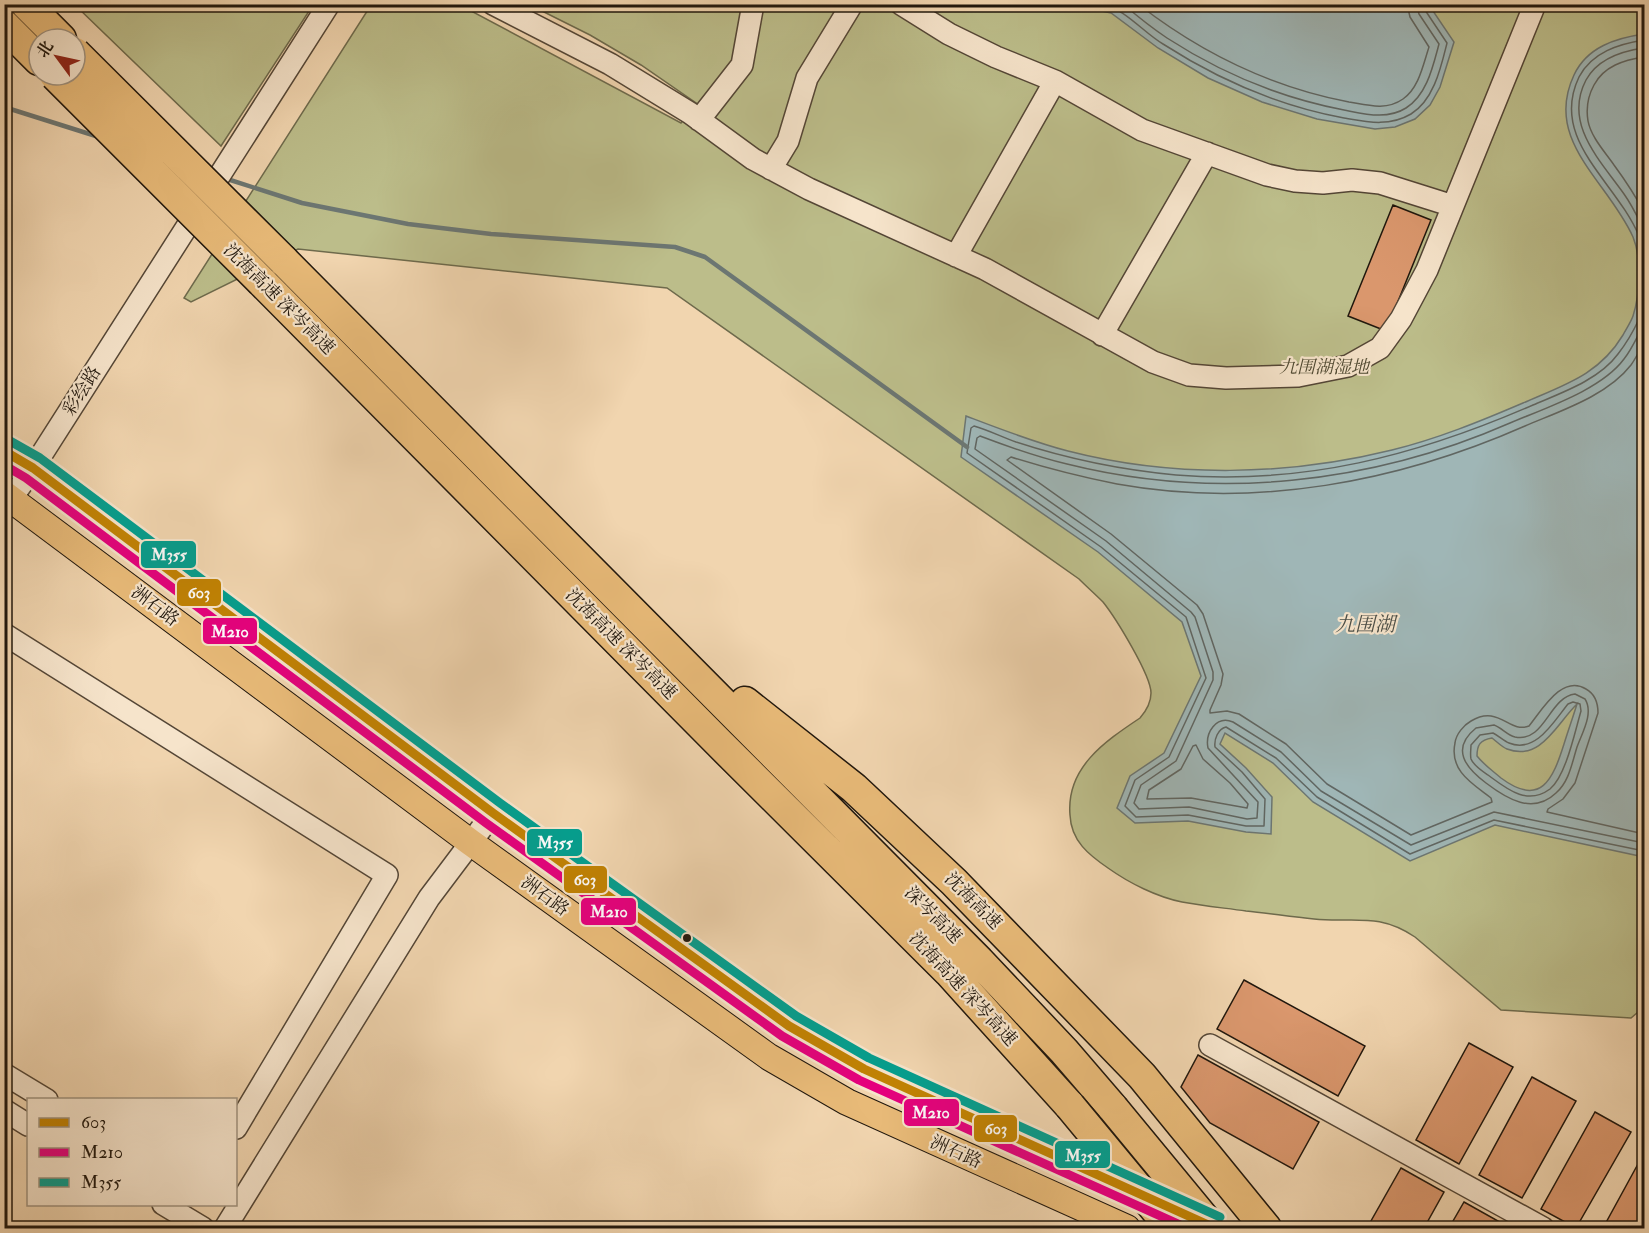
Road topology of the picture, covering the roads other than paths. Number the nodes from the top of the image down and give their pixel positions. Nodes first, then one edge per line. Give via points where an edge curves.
1 (26, 4) edge
2 (493, 4) edge
3 (753, 4) edge
4 (852, 4) edge
5 (901, 4) edge
6 (1535, 4) edge
7 (323, 5) edge
8 (4, 25) edge
9 (49, 27) edge
10 (27, 48) edge
11 (87, 65) edge
12 (1054, 81) junction
13 (66, 87) edge
14 (699, 120) junction
15 (1207, 153) junction
16 (771, 169) junction
17 (1453, 206) junction
18 (956, 256) junction
19 (1102, 335) junction
20 (4, 451) edge
21 (33, 468) junction
22 (7, 501) edge
23 (637, 616) junction
24 (4, 634) edge
25 (493, 813) junction
26 (470, 842) junction
27 (1210, 1045) dead end
28 (4, 1074) edge
29 (44, 1098) edge
30 (4, 1110) edge
31 (27, 1124) edge
32 (237, 1126) edge
33 (166, 1206) edge
34 (1258, 1218) edge
35 (203, 1228) edge
36 (225, 1228) edge
37 (1123, 1228) edge
38 (1171, 1228) edge
39 (1214, 1228) edge
40 (1543, 1228) edge

1 - 9 highway
2 - 14 street via 610,64
3 - 14 street via 741,65
4 - 16 street via 807,78 788,141
5 - 12 street via 949,34
6 - 17 street
7 - 21 street, 彩绘路
8 - 10 highway
11 - 23 highway, 沈海高速 深岑高速, bridge
12 - 15 street via 1142,130
12 - 18 street
13 - 38 highway, 沈海高速 深岑高速, bridge via 949,972 1070,1106
14 - 16 street
15 - 17 street via 1267,175 1323,183 1380,183
15 - 19 street
16 - 18 street
17 - 19 street via 1427,270 1401,319 1380,348 1348,366 1298,376 1189,375 1153,362
18 - 19 street via 985,268
20 - 21 main road, 洲石路
21 - 22 street, 彩绘路
21 - 25 main road, 洲石路
22 - 26 main road, 洲石路
23 - 34 highway, 沈海高速 via 854,788 954,882 1142,1076
23 - 39 highway, 深岑高速, bridge via 1015,998
24 - 32 street via 387,876
25 - 26 street
25 - 39 main road, 洲石路 via 789,1026 864,1069
26 - 36 street via 419,913
26 - 37 main road, 洲石路 via 769,1057 847,1102
27 - 40 street
28 - 29 street
30 - 31 street
33 - 35 street

